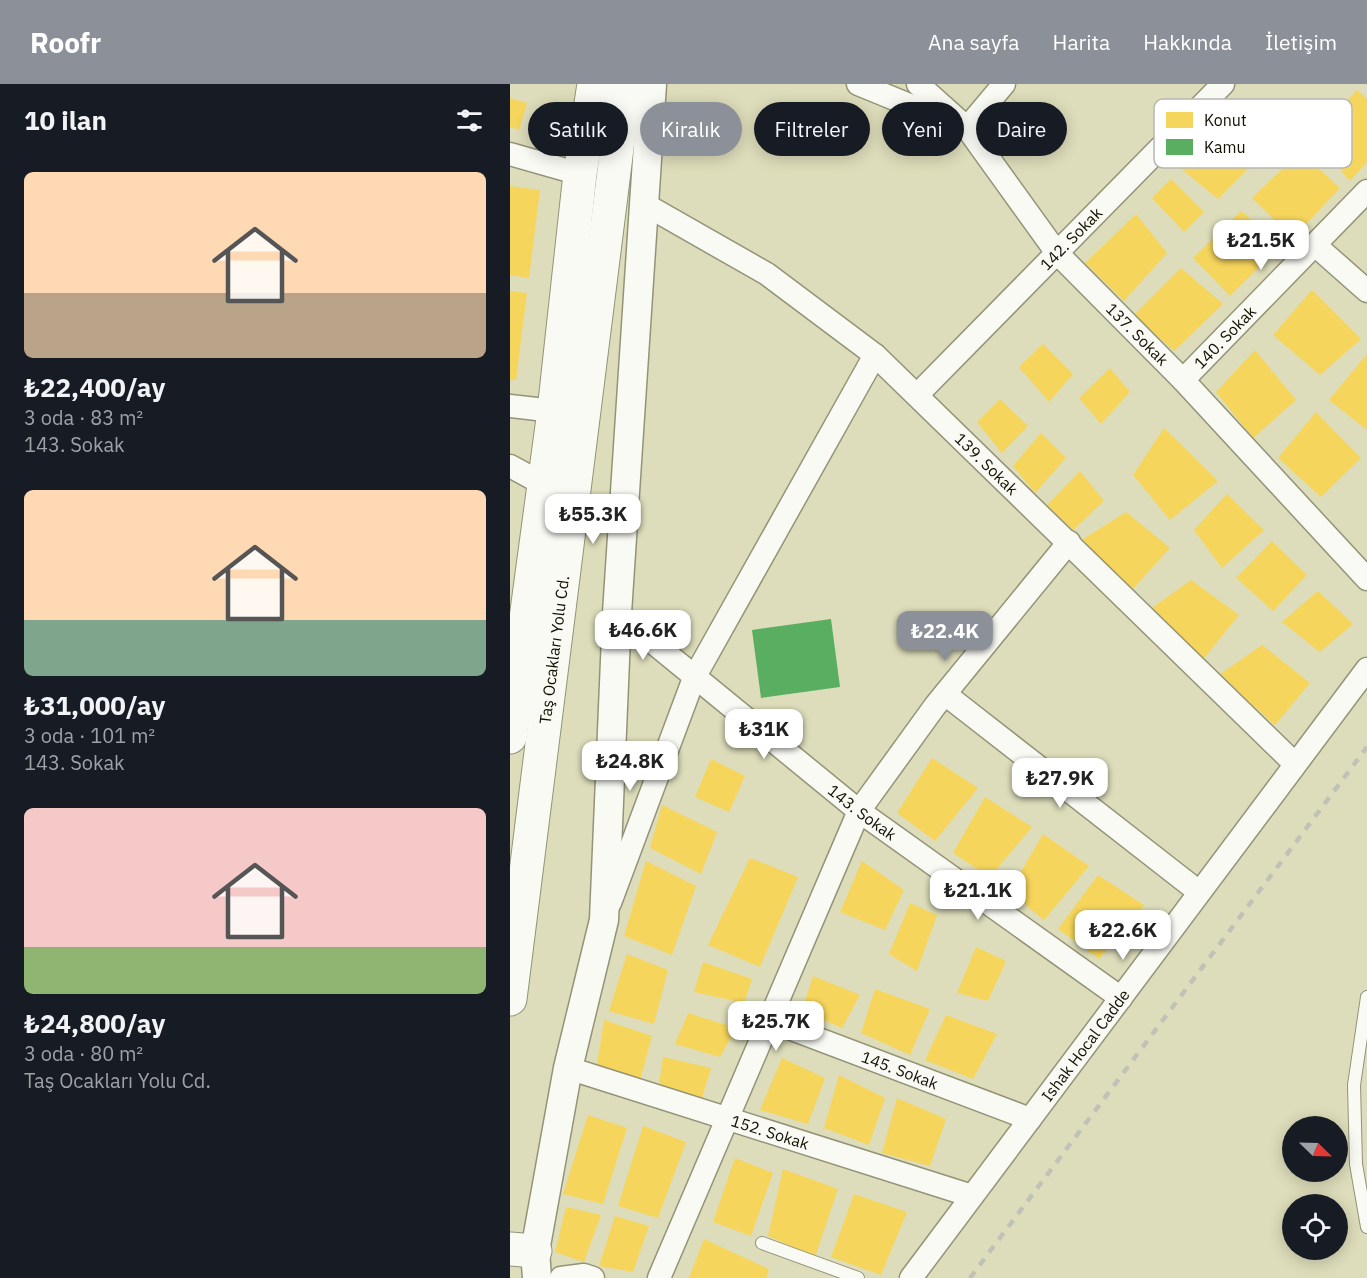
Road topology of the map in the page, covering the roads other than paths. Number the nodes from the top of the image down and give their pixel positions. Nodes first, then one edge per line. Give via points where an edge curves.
1 (594, 84) edge
2 (625, 84) edge
3 (652, 84) edge
4 (858, 84) edge
5 (918, 84) edge
6 (1004, 84) edge
7 (1223, 84) edge
8 (1208, 99) edge
9 (967, 128) junction
10 (510, 154) edge
11 (1154, 154) edge
12 (580, 174) junction
13 (1367, 191) edge
14 (646, 205) junction
15 (1315, 245) junction
16 (1057, 253) junction
17 (1367, 291) edge
18 (875, 355) junction
19 (1183, 380) junction
20 (918, 394) junction
21 (510, 406) edge
22 (554, 411) junction
23 (510, 466) edge
24 (543, 484) junction
25 (1069, 542) junction
26 (1367, 579) edge
27 (617, 613) junction
28 (1367, 669) edge
29 (694, 678) junction
30 (945, 694) junction
31 (510, 736) edge
32 (1295, 764) junction
33 (860, 811) junction
34 (1199, 892) junction
35 (604, 920) junction
36 (1367, 997) edge
37 (1121, 998) junction
38 (510, 999) edge
39 (768, 1020) junction
40 (568, 1068) junction
41 (725, 1118) junction
42 (1030, 1119) junction
43 (972, 1196) junction
44 (1367, 1227) edge
45 (762, 1243) dead end
46 (527, 1259) edge
47 (561, 1278) edge
48 (593, 1278) edge
49 (659, 1278) edge
50 (858, 1278) edge
51 (910, 1278) edge

1 - 12 main road, Taş Ocakları Yolu Cd.
2 - 38 main road, Taş Ocakları Yolu Cd.
3 - 14 street
4 - 9 street
5 - 9 street, 137. Sokak
6 - 9 street
7 - 8 street, 142. Sokak
9 - 16 street, 137. Sokak
10 - 12 street
11 - 16 street, 142. Sokak
12 - 22 main road, Taş Ocakları Yolu Cd.
13 - 15 street, 140. Sokak
14 - 18 street, 139. Sokak via 767,274
14 - 27 street
15 - 17 street
15 - 19 street, 140. Sokak
16 - 19 street, 137. Sokak
16 - 20 street, 142. Sokak
18 - 20 street, 139. Sokak
18 - 29 street
19 - 26 street, 137. Sokak
20 - 25 street, 139. Sokak
21 - 22 street
22 - 24 main road, Taş Ocakları Yolu Cd.
23 - 24 street
24 - 31 main road, Taş Ocakları Yolu Cd.
25 - 30 street
25 - 32 street, 139. Sokak
27 - 29 street, 143. Sokak
27 - 35 street
28 - 32 street, Ishak Hocal Cadde
29 - 33 street, 143. Sokak
29 - 35 street
30 - 33 street
30 - 34 street
32 - 34 street, Ishak Hocal Cadde
33 - 37 street, 143. Sokak
33 - 39 street
34 - 37 street, Ishak Hocal Cadde
35 - 40 street
36 - 44 lane via 1354,1085 1356,1164
37 - 42 street, Ishak Hocal Cadde
39 - 41 street
39 - 42 street, 145. Sokak
40 - 41 street, 152. Sokak
40 - 46 street
41 - 43 street, 152. Sokak
41 - 49 street
42 - 43 street, Ishak Hocal Cadde
43 - 51 street, Ishak Hocal Cadde
45 - 50 lane
47 - 48 street

